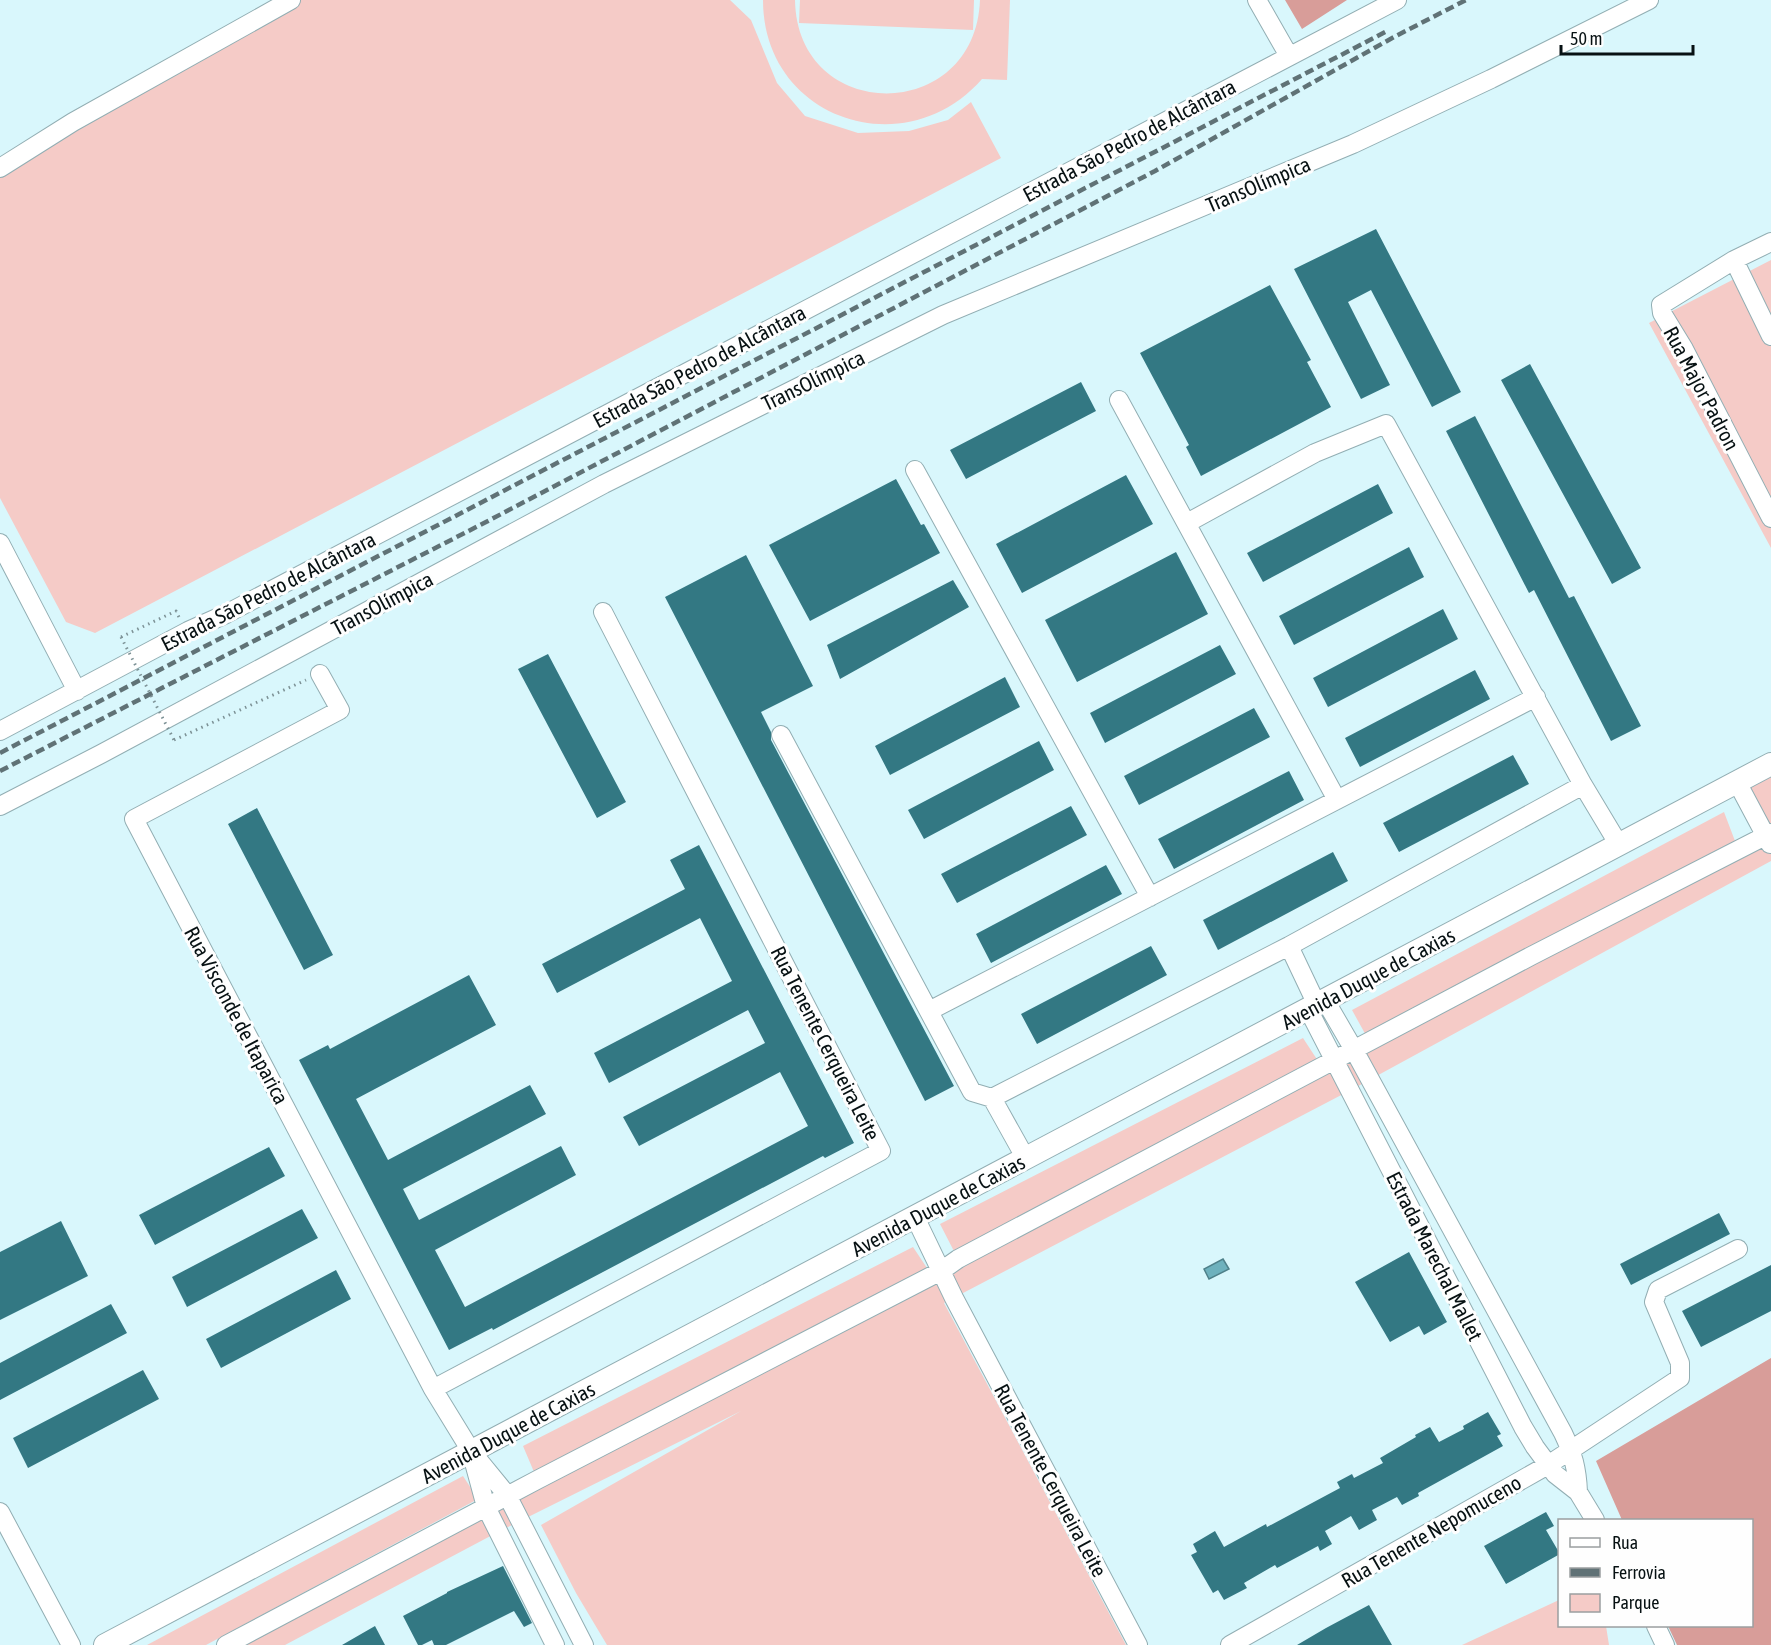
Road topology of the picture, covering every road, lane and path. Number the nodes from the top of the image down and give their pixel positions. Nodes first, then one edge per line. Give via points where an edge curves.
1 (291, 0) edge
2 (1257, 0) edge
3 (1397, 0) edge
4 (1648, 0) edge
5 (1289, 56) junction
6 (0, 168) edge
7 (1771, 242) edge
8 (1734, 260) junction
9 (1771, 336) edge
10 (1119, 400) dead end
11 (915, 470) dead end
12 (1771, 518) edge
13 (1187, 523) junction
14 (0, 543) edge
15 (176, 611) dead end
16 (603, 612) dead end
17 (320, 674) joint
18 (77, 691) junction
19 (1536, 697) junction
20 (0, 731) edge
21 (781, 735) dead end
22 (1771, 764) edge
23 (1737, 782) junction
24 (1583, 785) junction
25 (1337, 800) junction
26 (0, 806) edge
27 (1769, 838) edge
28 (1619, 845) junction
29 (1150, 897) junction
30 (1289, 946) junction
31 (1316, 1005) junction
32 (929, 1011) junction
33 (1354, 1050) junction
34 (1334, 1061) junction
35 (992, 1098) junction
36 (1026, 1159) junction
37 (915, 1217) junction
38 (1738, 1249) dead end
39 (1466, 1257) junction
40 (1441, 1269) junction
41 (941, 1271) junction
42 (433, 1389) junction
43 (1571, 1450) junction
44 (471, 1451) junction
45 (1548, 1465) junction
46 (1578, 1492) junction
47 (507, 1495) junction
48 (486, 1507) junction
49 (0, 1512) edge
50 (1594, 1519) edge
51 (1656, 1627) edge
52 (71, 1645) edge
53 (105, 1645) edge
54 (226, 1645) edge
55 (555, 1645) edge
56 (584, 1645) edge
57 (1138, 1645) edge
58 (1230, 1645) edge
59 (1665, 1645) edge

1 - 6 street via 73,122
2 - 5 street
3 - 5 street, Estrada São Pedro de Alcântara
4 - 26 street, TransOlímpica via 1353,144 943,315 604,484
5 - 18 street, Estrada São Pedro de Alcântara
7 - 8 street, Rua Major Padron
8 - 9 street
8 - 12 street, Rua Major Padron via 1661,305 1662,313
10 - 13 street
11 - 29 street
13 - 19 street via 1315,453 1386,424
13 - 25 street
14 - 18 street
15 - 17 path, bridge via 121,637 174,740
16 - 42 street, Rua Tenente Cerqueira Leite via 881,1151
17 - 42 street, Rua Visconde de Itaparica via 340,710 134,819
18 - 20 street, Estrada São Pedro de Alcântara
19 - 24 street
19 - 25 street
21 - 32 street
22 - 23 main road, Avenida Duque de Caxias
23 - 27 street
23 - 28 main road, Avenida Duque de Caxias
24 - 28 street
24 - 30 street
25 - 29 street
27 - 33 street via 1531,956
28 - 31 main road, Avenida Duque de Caxias
29 - 32 street
30 - 31 street
30 - 35 street
31 - 33 street, Estrada Marechal Mallet
31 - 34 street, Estrada Marechal Mallet
31 - 36 main road, Avenida Duque de Caxias
32 - 35 street via 972,1092
33 - 34 street
33 - 39 street, Estrada Marechal Mallet
34 - 40 street, Estrada Marechal Mallet
34 - 41 street
35 - 36 street
36 - 37 main road, Avenida Duque de Caxias
37 - 41 street, Rua Tenente Cerqueira Leite
37 - 44 main road, Avenida Duque de Caxias
38 - 43 street, Rua Tenente Nepomuceno via 1658,1290 1654,1302 1680,1363 1680,1378
39 - 40 street
39 - 43 street, Estrada Marechal Mallet
40 - 45 street, Estrada Marechal Mallet via 1523,1427
41 - 47 street
41 - 57 street, Rua Tenente Cerqueira Leite
42 - 44 street, Rua Visconde de Itaparica
43 - 45 street, Rua Tenente Nepomuceno
43 - 46 street, Estrada Marechal Mallet
44 - 47 street, Rua Visconde de Itaparica
44 - 48 street, Rua Visconde de Itaparica
44 - 53 main road, Avenida Duque de Caxias
45 - 46 street, Estrada Marechal Mallet
45 - 58 street, Rua Tenente Nepomuceno
46 - 50 street, Estrada Marechal Mallet
47 - 48 street
47 - 56 street, Rua Visconde de Itaparica
48 - 54 street
48 - 55 street, Rua Visconde de Itaparica
49 - 52 street
51 - 59 street

